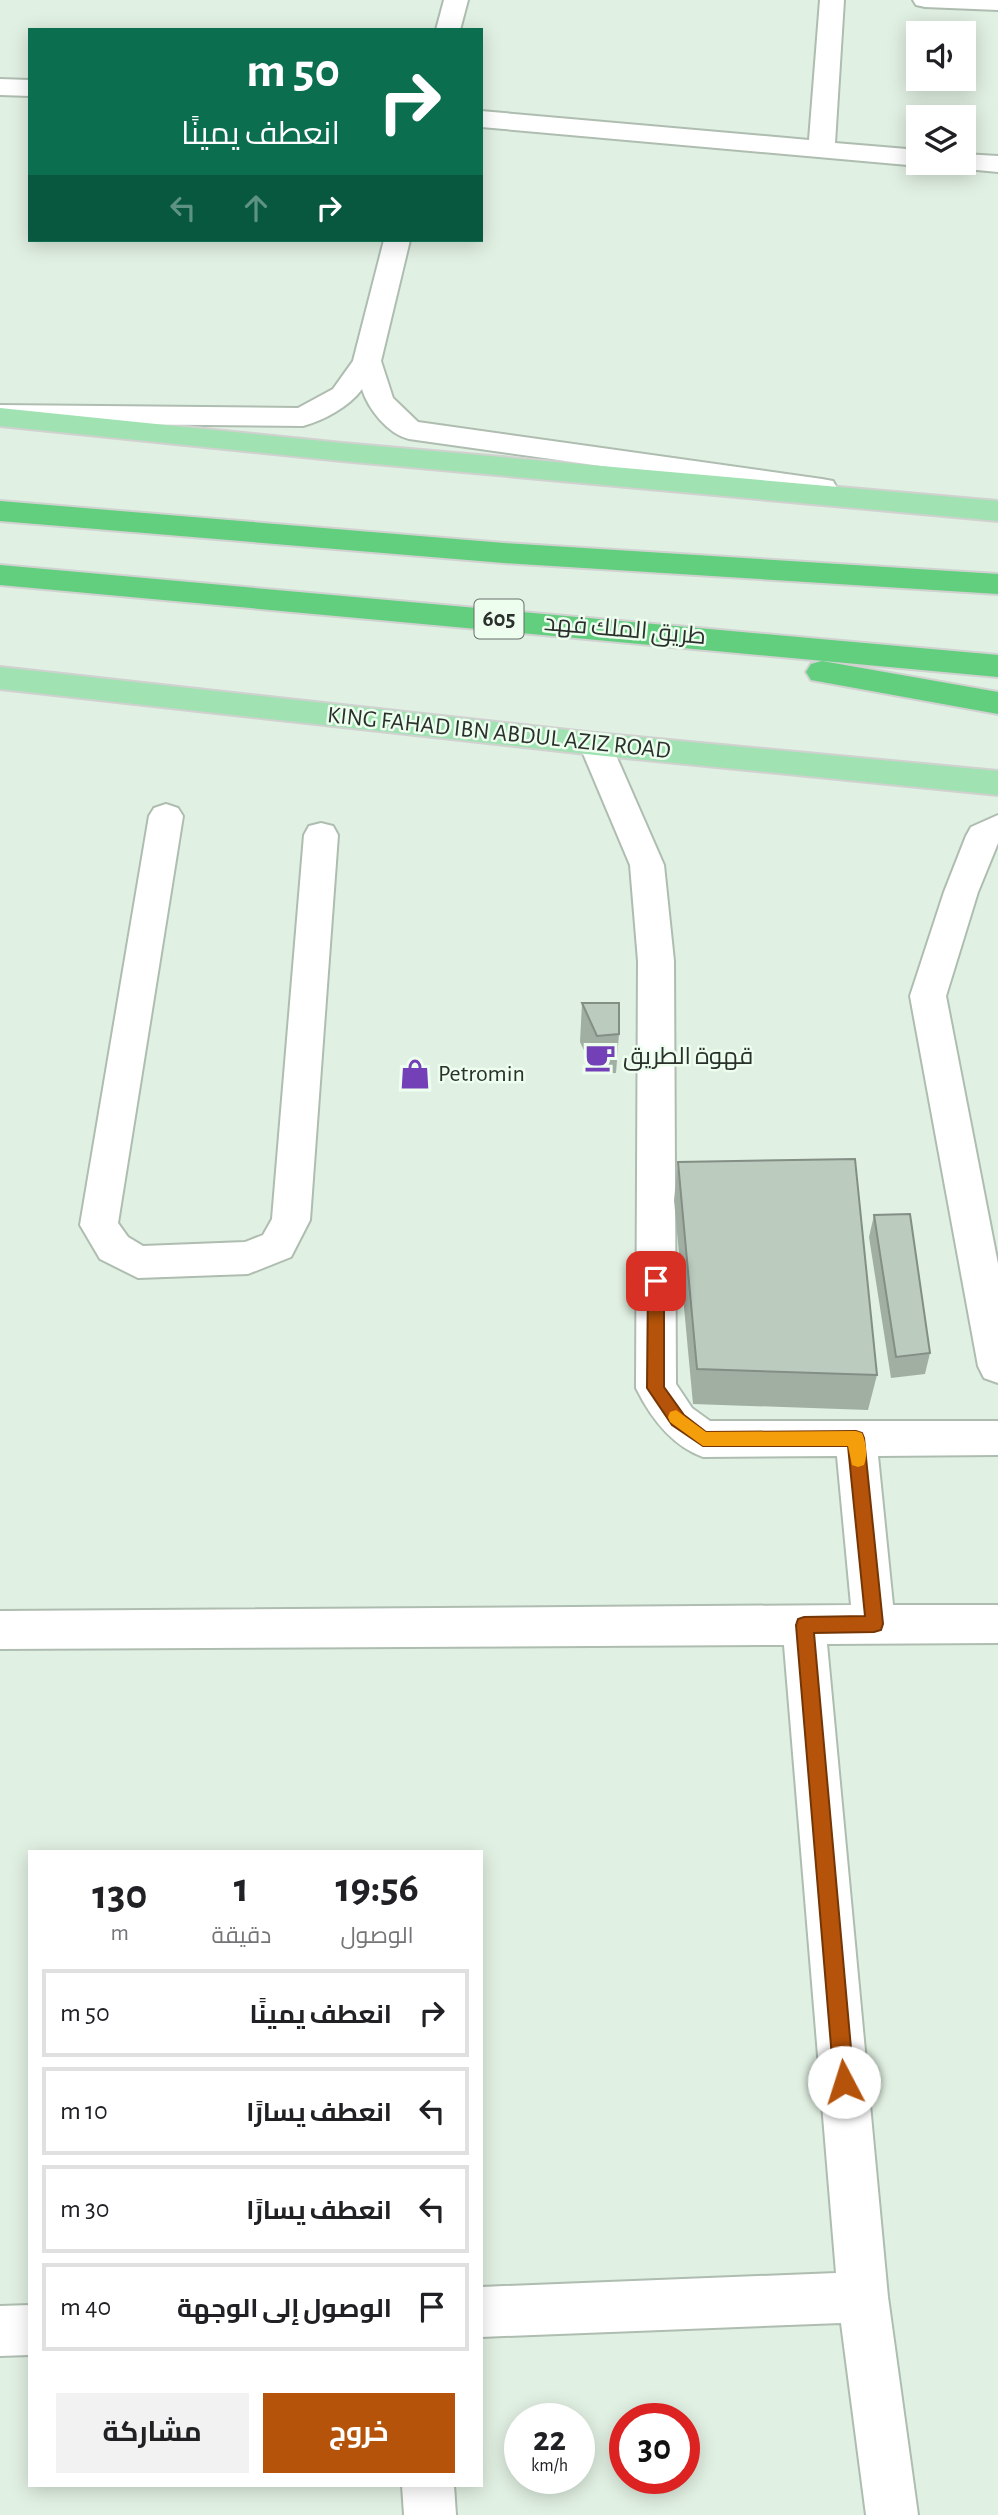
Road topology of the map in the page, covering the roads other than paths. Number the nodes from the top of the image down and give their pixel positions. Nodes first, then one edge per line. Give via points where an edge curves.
1 (456, 0) edge
2 (832, 0) edge
3 (925, 0) edge
4 (998, 3) edge
5 (449, 28) edge
6 (0, 87) edge
7 (28, 89) edge
8 (483, 119) edge
9 (821, 151) junction
10 (906, 157) edge
11 (976, 163) edge
12 (998, 164) edge
13 (397, 242) edge
14 (367, 361) junction
15 (0, 416) edge
16 (961, 507) junction
17 (998, 509) edge
18 (0, 511) edge
19 (0, 575) edge
20 (998, 584) edge
21 (552, 623) junction
22 (998, 666) edge
23 (0, 678) edge
24 (998, 703) edge
25 (595, 744) junction
26 (998, 783) edge
27 (166, 816) dead end
28 (998, 827) edge
29 (321, 835) dead end
30 (998, 1366) edge
31 (856, 1438) junction
32 (998, 1438) edge
33 (998, 1623) edge
34 (874, 1624) junction
35 (804, 1625) junction
36 (0, 1630) edge
37 (863, 2297) junction
38 (483, 2312) edge
39 (28, 2330) edge
40 (0, 2331) edge
41 (428, 2487) edge
42 (430, 2515) edge
43 (892, 2515) edge

1 - 5 street
2 - 9 street
3 - 4 street
6 - 7 street
8 - 9 street
9 - 10 street
11 - 12 street
13 - 14 street
14 - 15 street via 343,395 303,418
14 - 16 street via 380,401 409,430
15 - 16 main road via 342,452
16 - 17 street
18 - 20 highway via 504,553
19 - 21 highway, طريق الملك فهد / 605
21 - 22 highway, طريق الملك فهد / 605
21 - 24 highway
23 - 25 main road, KING FAHAD IBN ABDUL AZIZ ROAD
25 - 26 main road, KING FAHAD IBN ABDUL AZIZ ROAD
25 - 31 street via 647,865 656,961 656,1388 678,1420 703,1439
27 - 29 street via 99,1225 114,1248 138,1262 248,1258 277,1246 291,1220
28 - 30 street via 983,836 929,996
31 - 32 street
31 - 34 street
33 - 34 street
34 - 35 street
35 - 36 street
35 - 37 street
37 - 38 street
37 - 43 street
39 - 40 street
41 - 42 street

